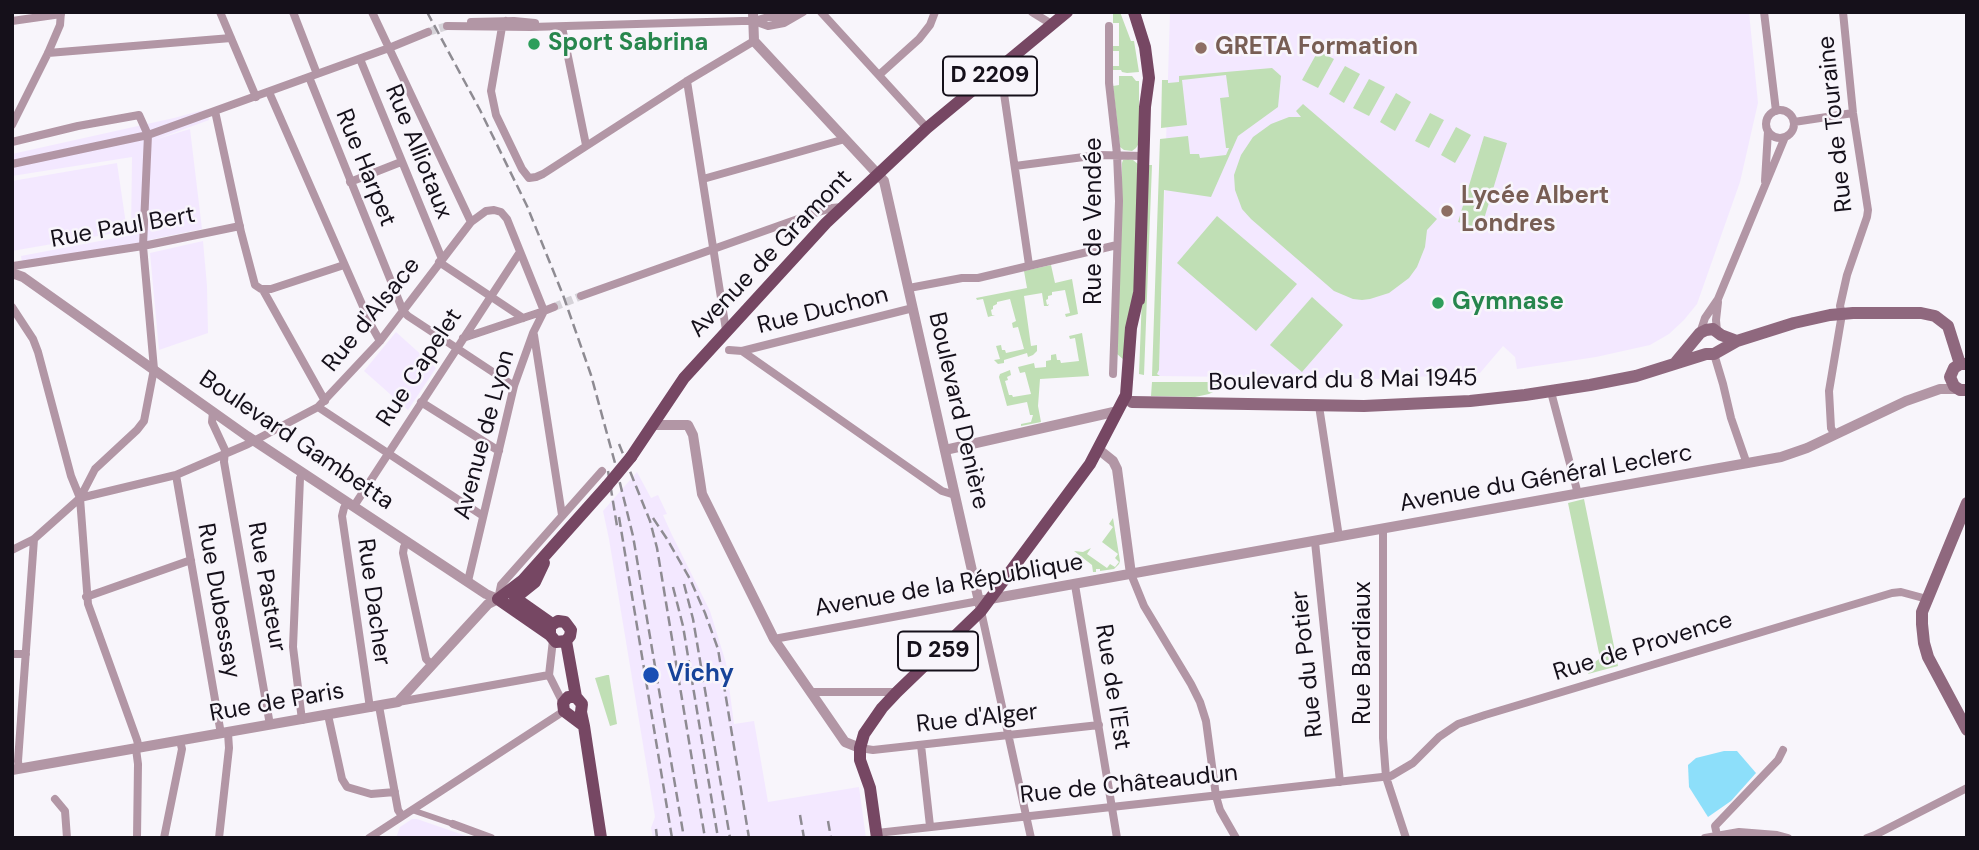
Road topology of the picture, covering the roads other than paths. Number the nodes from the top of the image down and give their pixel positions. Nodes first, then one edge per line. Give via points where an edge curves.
1 (220, 12) edge
2 (293, 12) edge
3 (372, 12) edge
4 (466, 12) edge
5 (821, 12) edge
6 (935, 12) edge
7 (1032, 12) edge
8 (1067, 12) edge
9 (1078, 12) edge
10 (1127, 12) edge
11 (1134, 12) edge
12 (1765, 12) edge
13 (1843, 12) edge
14 (61, 13) edge
15 (799, 15) edge
16 (754, 17) edge
17 (508, 19) edge
18 (12, 21) edge
19 (1053, 25) junction
20 (1109, 26) dead end
21 (562, 27) junction
22 (428, 32) tunnel mouth
23 (231, 38) junction
24 (754, 41) junction
25 (389, 48) junction
26 (48, 53) junction
27 (360, 59) junction
28 (998, 70) junction
29 (879, 75) junction
30 (313, 76) junction
31 (687, 81) junction
32 (269, 92) junction
33 (256, 97) junction
34 (1145, 107) junction
35 (215, 111) junction
36 (1776, 111) junction
37 (1853, 113) junction
38 (1794, 122) junction
39 (12, 125) edge
40 (927, 128) junction
41 (1768, 131) junction
42 (148, 135) junction
43 (1785, 137) junction
44 (845, 139) junction
45 (12, 142) edge
46 (586, 145) junction
47 (1117, 154) junction
48 (1143, 156) junction
49 (401, 162) junction
50 (12, 164) edge
51 (1015, 166) junction
52 (878, 174) junction
53 (703, 179) junction
54 (350, 182) junction
55 (1764, 188) junction
56 (842, 208) junction
57 (812, 214) junction
58 (471, 222) junction
59 (825, 223) junction
60 (240, 226) junction
61 (1117, 245) junction
62 (143, 246) junction
63 (714, 248) junction
64 (520, 252) junction
65 (441, 261) junction
66 (344, 265) junction
67 (1029, 265) junction
68 (12, 266) edge
69 (18, 275) edge
70 (909, 288) junction
71 (263, 289) junction
72 (490, 296) junction
73 (581, 296) tunnel mouth
74 (1718, 299) junction
75 (12, 307) edge
76 (554, 307) tunnel mouth
77 (913, 308) junction
78 (403, 311) junction
79 (544, 311) junction
80 (1842, 314) junction
81 (523, 318) junction
82 (726, 330) junction
83 (533, 333) junction
84 (1719, 333) junction
85 (1699, 336) junction
86 (463, 338) junction
87 (380, 341) junction
88 (1737, 341) junction
89 (456, 348) junction
90 (729, 350) dead end
91 (742, 351) junction
92 (1713, 352) junction
93 (523, 359) junction
94 (1676, 362) junction
95 (1964, 364) edge
96 (154, 369) junction
97 (539, 371) junction
98 (1113, 373) dead end
99 (514, 386) junction
100 (1962, 389) edge
101 (1551, 392) junction
102 (1129, 398) junction
103 (421, 402) junction
104 (321, 404) junction
105 (1319, 406) junction
106 (1118, 411) junction
107 (213, 412) junction
108 (654, 425) junction
109 (1835, 435) junction
110 (255, 441) junction
111 (945, 450) junction
112 (499, 451) junction
113 (1101, 451) junction
114 (388, 453) junction
115 (225, 455) junction
116 (1747, 464) junction
117 (602, 471) dead end
118 (303, 473) junction
119 (176, 475) junction
120 (1578, 494) junction
121 (955, 495) junction
122 (80, 498) junction
123 (1967, 503) edge
124 (351, 504) junction
125 (562, 515) junction
126 (483, 516) junction
127 (1383, 530) junction
128 (1339, 537) junction
129 (34, 539) junction
130 (407, 541) junction
131 (1315, 542) junction
132 (554, 544) junction
133 (12, 550) edge
134 (191, 561) junction
135 (1131, 573) junction
136 (468, 581) junction
137 (1075, 584) junction
138 (86, 597) junction
139 (515, 598) junction
140 (498, 599) junction
141 (1927, 599) junction
142 (983, 603) junction
143 (556, 636) junction
144 (774, 639) junction
145 (12, 654) edge
146 (26, 654) junction
147 (432, 665) junction
148 (549, 675) junction
149 (811, 692) junction
150 (897, 692) junction
151 (398, 702) junction
152 (571, 706) junction
153 (374, 707) junction
154 (328, 715) junction
155 (1967, 719) edge
156 (302, 720) junction
157 (270, 725) junction
158 (1099, 725) junction
159 (1967, 730) edge
160 (224, 733) junction
161 (1009, 735) junction
162 (180, 741) junction
163 (921, 745) junction
164 (860, 748) junction
165 (137, 749) junction
166 (1783, 750) dead end
167 (16, 770) edge
168 (1386, 777) junction
169 (1340, 782) junction
170 (1967, 788) edge
171 (395, 792) junction
172 (1216, 796) junction
173 (55, 799) dead end
174 (1112, 806) junction
175 (412, 810) junction
176 (1026, 815) junction
177 (402, 817) junction
178 (453, 824) joint
179 (930, 826) junction
180 (377, 835) edge
181 (877, 835) edge
182 (1717, 835) junction
183 (66, 838) edge
184 (137, 838) edge
185 (164, 838) edge
186 (219, 838) edge
187 (369, 838) edge
188 (491, 838) edge
189 (601, 838) edge
190 (1031, 838) edge
191 (1117, 838) edge
192 (1236, 838) edge
193 (1406, 838) edge
194 (1705, 838) edge
195 (1788, 838) edge
196 (1867, 838) edge

1 - 23 street
2 - 30 street, Rue Harpet
3 - 25 street
4 - 17 street via 468,24
5 - 29 street
6 - 29 street via 919,39
7 - 19 street
8 - 19 main road, D 2209
9 - 19 main road, D 2209
10 - 34 main road via 1138,48
11 - 34 main road via 1149,70
12 - 36 street
13 - 37 street, Rue de Touraine
14 - 18 street
14 - 26 street
15 - 16 street
16 - 21 street
16 - 24 street
17 - 21 street
17 - 21 street
17 - 46 street via 491,91 496,115 522,169 536,177
19 - 28 main road, Avenue de Gramont / D 2209
20 - 47 street, Rue de Vendée via 1109,83
21 - 46 street
22 - 25 street
23 - 26 street
23 - 33 street
24 - 31 street
24 - 44 street, Boulevard Denière
25 - 27 street
25 - 58 street
26 - 39 street
27 - 30 street
27 - 49 street, Rue Alliotaux
28 - 40 main road, Avenue de Gramont / D 2209
28 - 51 street
29 - 40 street
30 - 32 street
30 - 54 street, Rue Harpet
31 - 46 street
31 - 53 street
32 - 33 street
32 - 66 street
33 - 35 street
34 - 48 main road
35 - 42 street
35 - 60 street
36 - 38 street via 1788,112
36 - 41 street via 1766,121
37 - 38 street
37 - 80 street, Rue de Touraine via 1867,217 1847,275
38 - 43 street
40 - 52 main road, Avenue de Gramont / D 2209
41 - 43 street via 1777,138
41 - 55 street, Boulevard du 8 Mai 1945
42 - 45 street via 139,115
42 - 50 street
42 - 62 street
43 - 55 street, Boulevard du 8 Mai 1945
44 - 52 street, Boulevard Denière
44 - 53 street
47 - 48 street
47 - 51 street
47 - 61 street, Rue de Vendée
48 - 102 main road via 1139,328 1135,392
49 - 54 street
49 - 65 street, Rue Alliotaux
51 - 67 street
52 - 56 main road, Avenue de Gramont / D 2209
52 - 70 street, Boulevard Denière via 886,187
53 - 63 street
54 - 78 street, Rue Harpet
55 - 74 street, Boulevard du 8 Mai 1945
56 - 57 street
56 - 59 main road, Avenue de Gramont / D 2209
57 - 59 street
57 - 63 street
58 - 64 street via 486,211 501,212
58 - 65 street, Rue d'Alsace
59 - 82 main road, Avenue de Gramont / D 2209
60 - 62 street, Rue Paul Bert
60 - 71 street via 253,281
61 - 67 street
61 - 98 street, Rue de Vendée
62 - 68 street, Rue Paul Bert
62 - 96 street
63 - 73 street
63 - 82 street
64 - 72 street, Rue Capelet
64 - 79 street
65 - 72 street
65 - 78 street, Rue d'Alsace
66 - 71 street
66 - 87 street
67 - 70 street
68 - 69 street, Boulevard Gambetta
69 - 96 street, Boulevard Gambetta
70 - 77 street, Boulevard Denière
71 - 104 street
72 - 81 street
72 - 86 street, Rue Capelet
74 - 84 street, Boulevard du 8 Mai 1945
74 - 85 street, Boulevard du 8 Mai 1945
75 - 122 street via 38,352
76 - 79 street
77 - 91 street, Rue Duchon
77 - 111 street, Boulevard Denière
78 - 87 street, Rue d'Alsace
78 - 89 street
79 - 81 street
79 - 83 street, Avenue de Lyon
80 - 88 main road, Boulevard du 8 Mai 1945
80 - 95 main road, Boulevard du 8 Mai 1945 via 1936,316 1948,326
80 - 109 street, Rue de Touraine via 1829,391
81 - 86 street
82 - 108 main road, Avenue de Gramont / D 2209 via 677,387
83 - 93 street, Avenue de Lyon
83 - 97 street
84 - 85 main road via 1710,329
84 - 88 main road
84 - 92 main road via 1723,343
85 - 92 main road via 1698,346
85 - 94 main road, Boulevard du 8 Mai 1945
86 - 89 street, Rue Capelet
87 - 104 street, Rue d'Alsace
88 - 92 main road, Boulevard du 8 Mai 1945
89 - 99 street
89 - 103 street, Rue Capelet
90 - 91 street
91 - 121 street via 942,491
92 - 94 main road, Boulevard du 8 Mai 1945
92 - 116 street
93 - 97 street
93 - 99 street, Avenue de Lyon
94 - 101 main road, Boulevard du 8 Mai 1945 via 1636,376
95 - 100 main road via 1954,368 1950,377 1952,384
96 - 107 street, Boulevard Gambetta
96 - 122 street via 144,421 95,468
97 - 125 street
99 - 112 street, Avenue de Lyon
100 - 109 street, Avenue du Général Leclerc / D 259 via 1940,389 1906,401
101 - 105 main road, Boulevard du 8 Mai 1945 via 1470,401
101 - 120 street
102 - 105 main road, Boulevard du 8 Mai 1945
102 - 106 main road
102 - 113 main road
103 - 112 street
103 - 114 street, Rue Capelet
104 - 110 street, Rue d'Alsace
104 - 114 street
105 - 128 street
106 - 111 street
106 - 113 main road
107 - 110 street, Boulevard Gambetta
107 - 115 street, Rue Pasteur via 212,422
108 - 132 main road, Avenue de Gramont / D 2209, bridge
108 - 144 street via 688,425 702,494
109 - 116 street, Avenue du Général Leclerc / D 259 via 1790,455
110 - 115 street, Rue d'Alsace
110 - 118 street, Boulevard Gambetta
111 - 121 street, Boulevard Denière
112 - 126 street, Avenue de Lyon
113 - 135 street via 1117,469
113 - 142 main road
114 - 124 street, Rue Capelet
114 - 126 street
115 - 119 street, Rue d'Alsace
115 - 157 street, Rue Pasteur
116 - 120 street, Avenue du Général Leclerc / D 259
117 - 125 street, Avenue de Gramont
118 - 124 street, Boulevard Gambetta
118 - 156 street via 293,647
119 - 122 street, Rue d'Alsace
119 - 134 street, Rue Dubessay
120 - 127 street, Avenue du Général Leclerc / D 259
121 - 142 street, Boulevard Denière
122 - 129 street
122 - 138 street
123 - 141 main road
124 - 130 street, Boulevard Gambetta
124 - 153 street, Rue Dacher via 342,516
125 - 140 street, Avenue de Gramont via 501,584
126 - 136 street, Avenue de Lyon
127 - 128 street, Avenue du Général Leclerc / D 259
127 - 168 street, Rue Bardiaux
128 - 131 street, Avenue du Général Leclerc / D 259
129 - 133 street
129 - 146 street
130 - 136 street, Boulevard Gambetta
130 - 147 street via 403,552 426,659
131 - 135 street, Avenue du Général Leclerc / D 259
131 - 169 street, Rue du Potier
132 - 139 main road, Avenue de Gramont / D 2209 via 535,582
132 - 140 main road, Avenue de Gramont / D 2209 via 523,580
134 - 138 street
134 - 160 street, Rue Dubessay
135 - 137 street, Avenue de la République / D 259
135 - 172 street via 1144,606 1200,702
136 - 140 street, Boulevard Gambetta
137 - 142 street, Avenue de la République / D 259
137 - 158 street, Rue de l'Est
138 - 165 street
139 - 140 main road
139 - 143 main road
140 - 143 main road, Boulevard Gambetta
140 - 147 street, Avenue de Gramont via 488,604
141 - 155 main road via 1932,651
141 - 159 main road via 1922,612 1924,643
141 - 168 street, Rue de Provence via 1892,593 1485,715 1458,724 1413,763
142 - 144 street, Avenue de la République
142 - 150 main road, D 259
142 - 161 street, Boulevard Denière
143 - 148 street
143 - 152 main road
144 - 149 street
145 - 146 street
146 - 167 street
147 - 151 street, Avenue de Gramont
148 - 151 street, Rue de Paris
148 - 152 street
149 - 150 street
149 - 164 street via 845,742
150 - 164 main road, D 259 via 866,730
151 - 153 street, Rue de Paris
152 - 175 street
152 - 189 main road via 584,726
153 - 154 street, Rue de Paris
153 - 171 street, Rue Dacher
154 - 156 street, Rue de Paris
154 - 171 street via 347,787 371,794
156 - 157 street, Rue de Paris
157 - 160 street, Rue de Paris
158 - 161 street, Rue d'Alger
158 - 174 street, Rue de l'Est
160 - 162 street, Rue de Paris
160 - 186 street, Rue Dubessay via 229,748
161 - 163 street, Rue d'Alger
161 - 176 street, Boulevard Denière
162 - 165 street, Rue de Paris
162 - 185 street
163 - 164 street, Rue d'Alger
163 - 179 street
164 - 181 main road
165 - 167 street, Rue de Paris
165 - 184 street
166 - 182 street via 1716,826
168 - 169 street, Rue de Châteaudun
168 - 193 street, Rue Bardiaux
169 - 172 street, Rue de Châteaudun
170 - 196 street
171 - 177 street, Rue Dacher
172 - 174 street, Rue de Châteaudun
172 - 192 street
173 - 183 street via 65,811
174 - 176 street, Rue de Châteaudun
174 - 191 street, Rue de l'Est
175 - 177 street
175 - 178 street
176 - 179 street, Rue de Châteaudun
176 - 190 street, Boulevard Denière
177 - 180 street
178 - 188 street
179 - 181 street, Rue de Châteaudun
180 - 187 street
182 - 194 street
182 - 195 street via 1739,832

